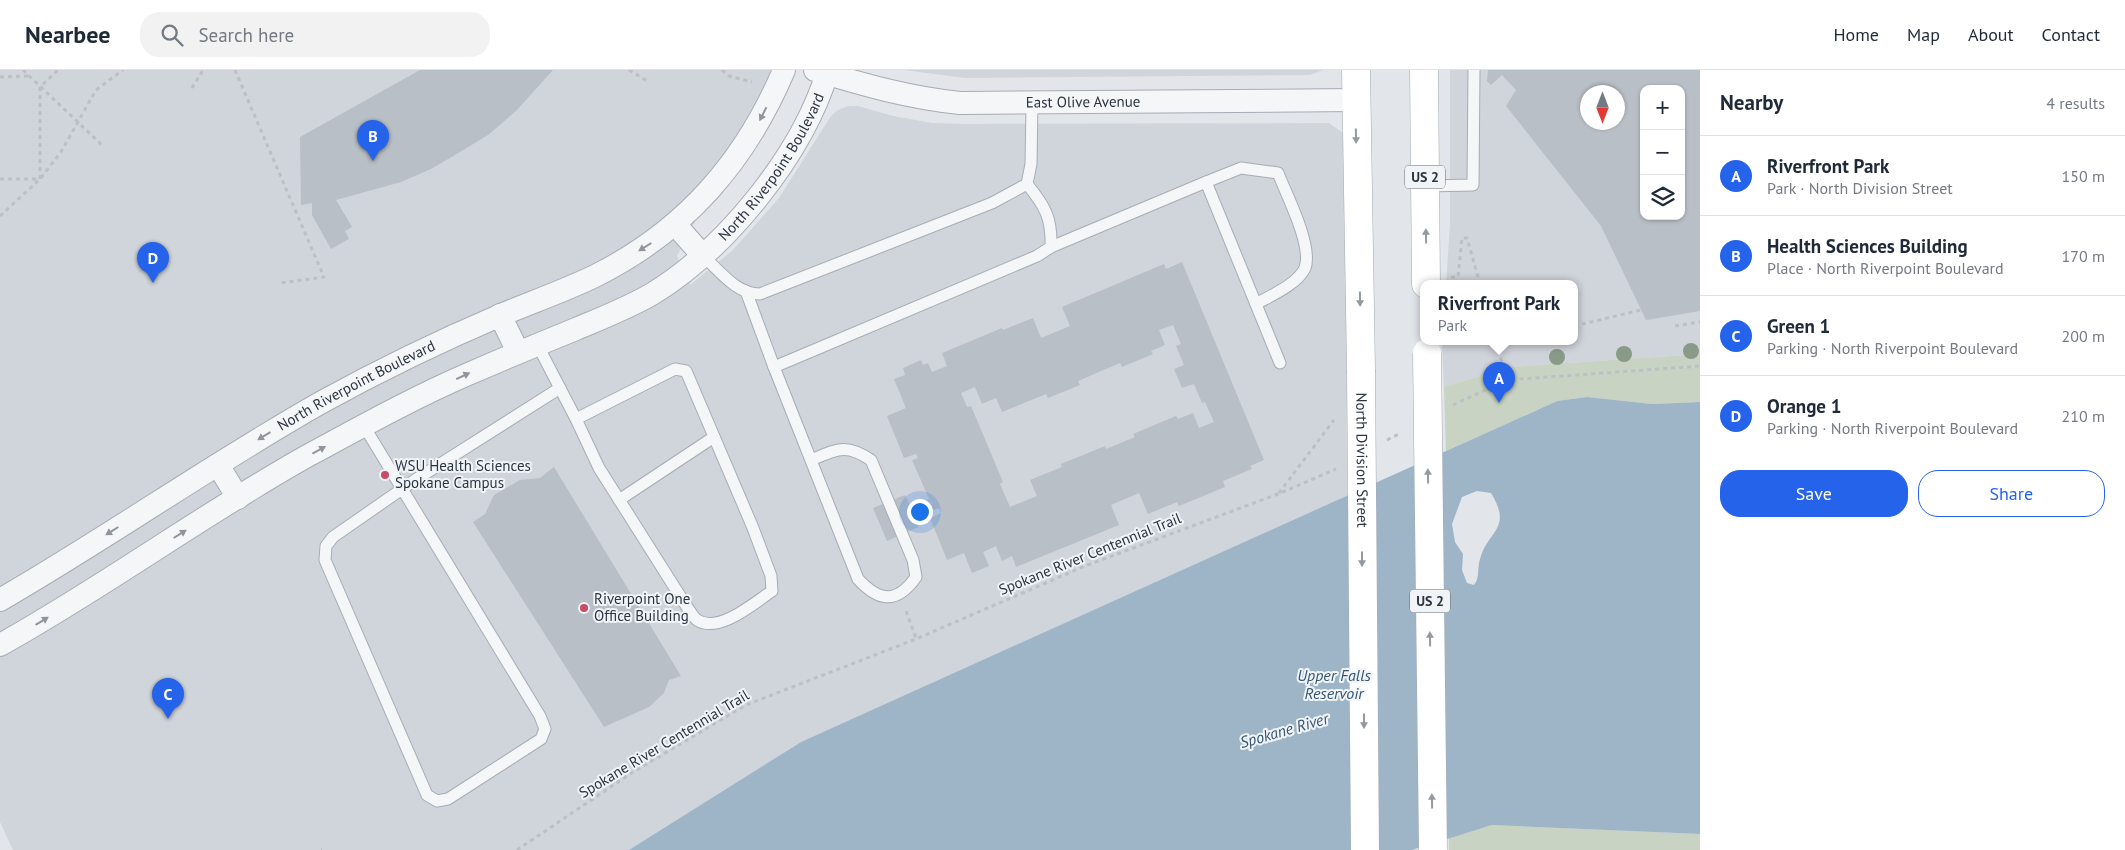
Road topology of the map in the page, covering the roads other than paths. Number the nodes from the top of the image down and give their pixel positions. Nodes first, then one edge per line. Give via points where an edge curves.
1 (784, 70) edge
2 (1356, 70) edge
3 (1424, 70) edge
4 (1474, 70) edge
5 (824, 71) edge
6 (1356, 100) junction
7 (1032, 103) junction
8 (1206, 182) junction
9 (1027, 184) junction
10 (1425, 186) junction
11 (676, 224) junction
12 (1050, 247) junction
13 (703, 256) junction
14 (1426, 280) edge
15 (746, 292) junction
16 (1256, 304) junction
17 (500, 315) junction
18 (1427, 347) edge
19 (528, 348) junction
20 (1280, 363) dead end
21 (774, 366) junction
22 (560, 388) junction
23 (576, 419) junction
24 (364, 426) junction
25 (714, 437) junction
26 (811, 460) junction
27 (218, 465) junction
28 (402, 488) junction
29 (238, 498) junction
30 (619, 500) junction
31 (0, 600) edge
32 (0, 645) edge
33 (1365, 850) edge
34 (1433, 850) edge

1 -> 11 street, North Riverpoint Boulevard via 745,146
2 - 6 main road, North Division Street
3 - 10 main road, US 2
4 - 10 lane via 1473,185
5 - 7 street, East Olive Avenue via 871,87 932,100
5 - 13 street, North Riverpoint Boulevard via 813,108 783,162 756,199
6 - 7 street, East Olive Avenue
6 -> 33 main road, North Division Street, bridge
7 - 9 lane via 1031,164
8 - 12 lane
8 - 16 lane
8 - 16 lane via 1241,168 1278,174 1306,246 1304,268 1291,285
9 - 12 lane via 1044,206 1052,230
9 - 15 lane via 992,203 760,294
14 -> 10 main road, US 2
11 - 13 street, North Riverpoint Boulevard
11 -> 17 street, North Riverpoint Boulevard via 596,275
12 - 21 lane via 1037,256
13 - 15 lane
13 - 19 street, North Riverpoint Boulevard via 652,294 622,310
15 - 21 lane
16 - 20 lane
17 - 19 street
17 -> 27 street, North Riverpoint Boulevard via 324,401
34 -> 18 main road, US 2, bridge
19 - 22 lane
24 -> 19 street, North Riverpoint Boulevard
21 - 26 lane
22 - 23 lane
22 - 28 lane
23 - 25 lane via 676,369 686,371
23 - 30 lane via 599,468
24 - 28 lane
29 -> 24 street, North Riverpoint Boulevard
25 - 30 lane
25 - 30 lane via 771,576 772,591 735,616 714,624 697,620
26 - 26 lane via 858,579 871,593 889,597 907,590 916,578 914,560 871,460 857,451 836,449
27 - 29 street
27 -> 31 street, North Riverpoint Boulevard
28 - 28 lane via 545,729 541,739 448,799 437,801 427,795 325,560 326,546 333,537
32 -> 29 street, North Riverpoint Boulevard

